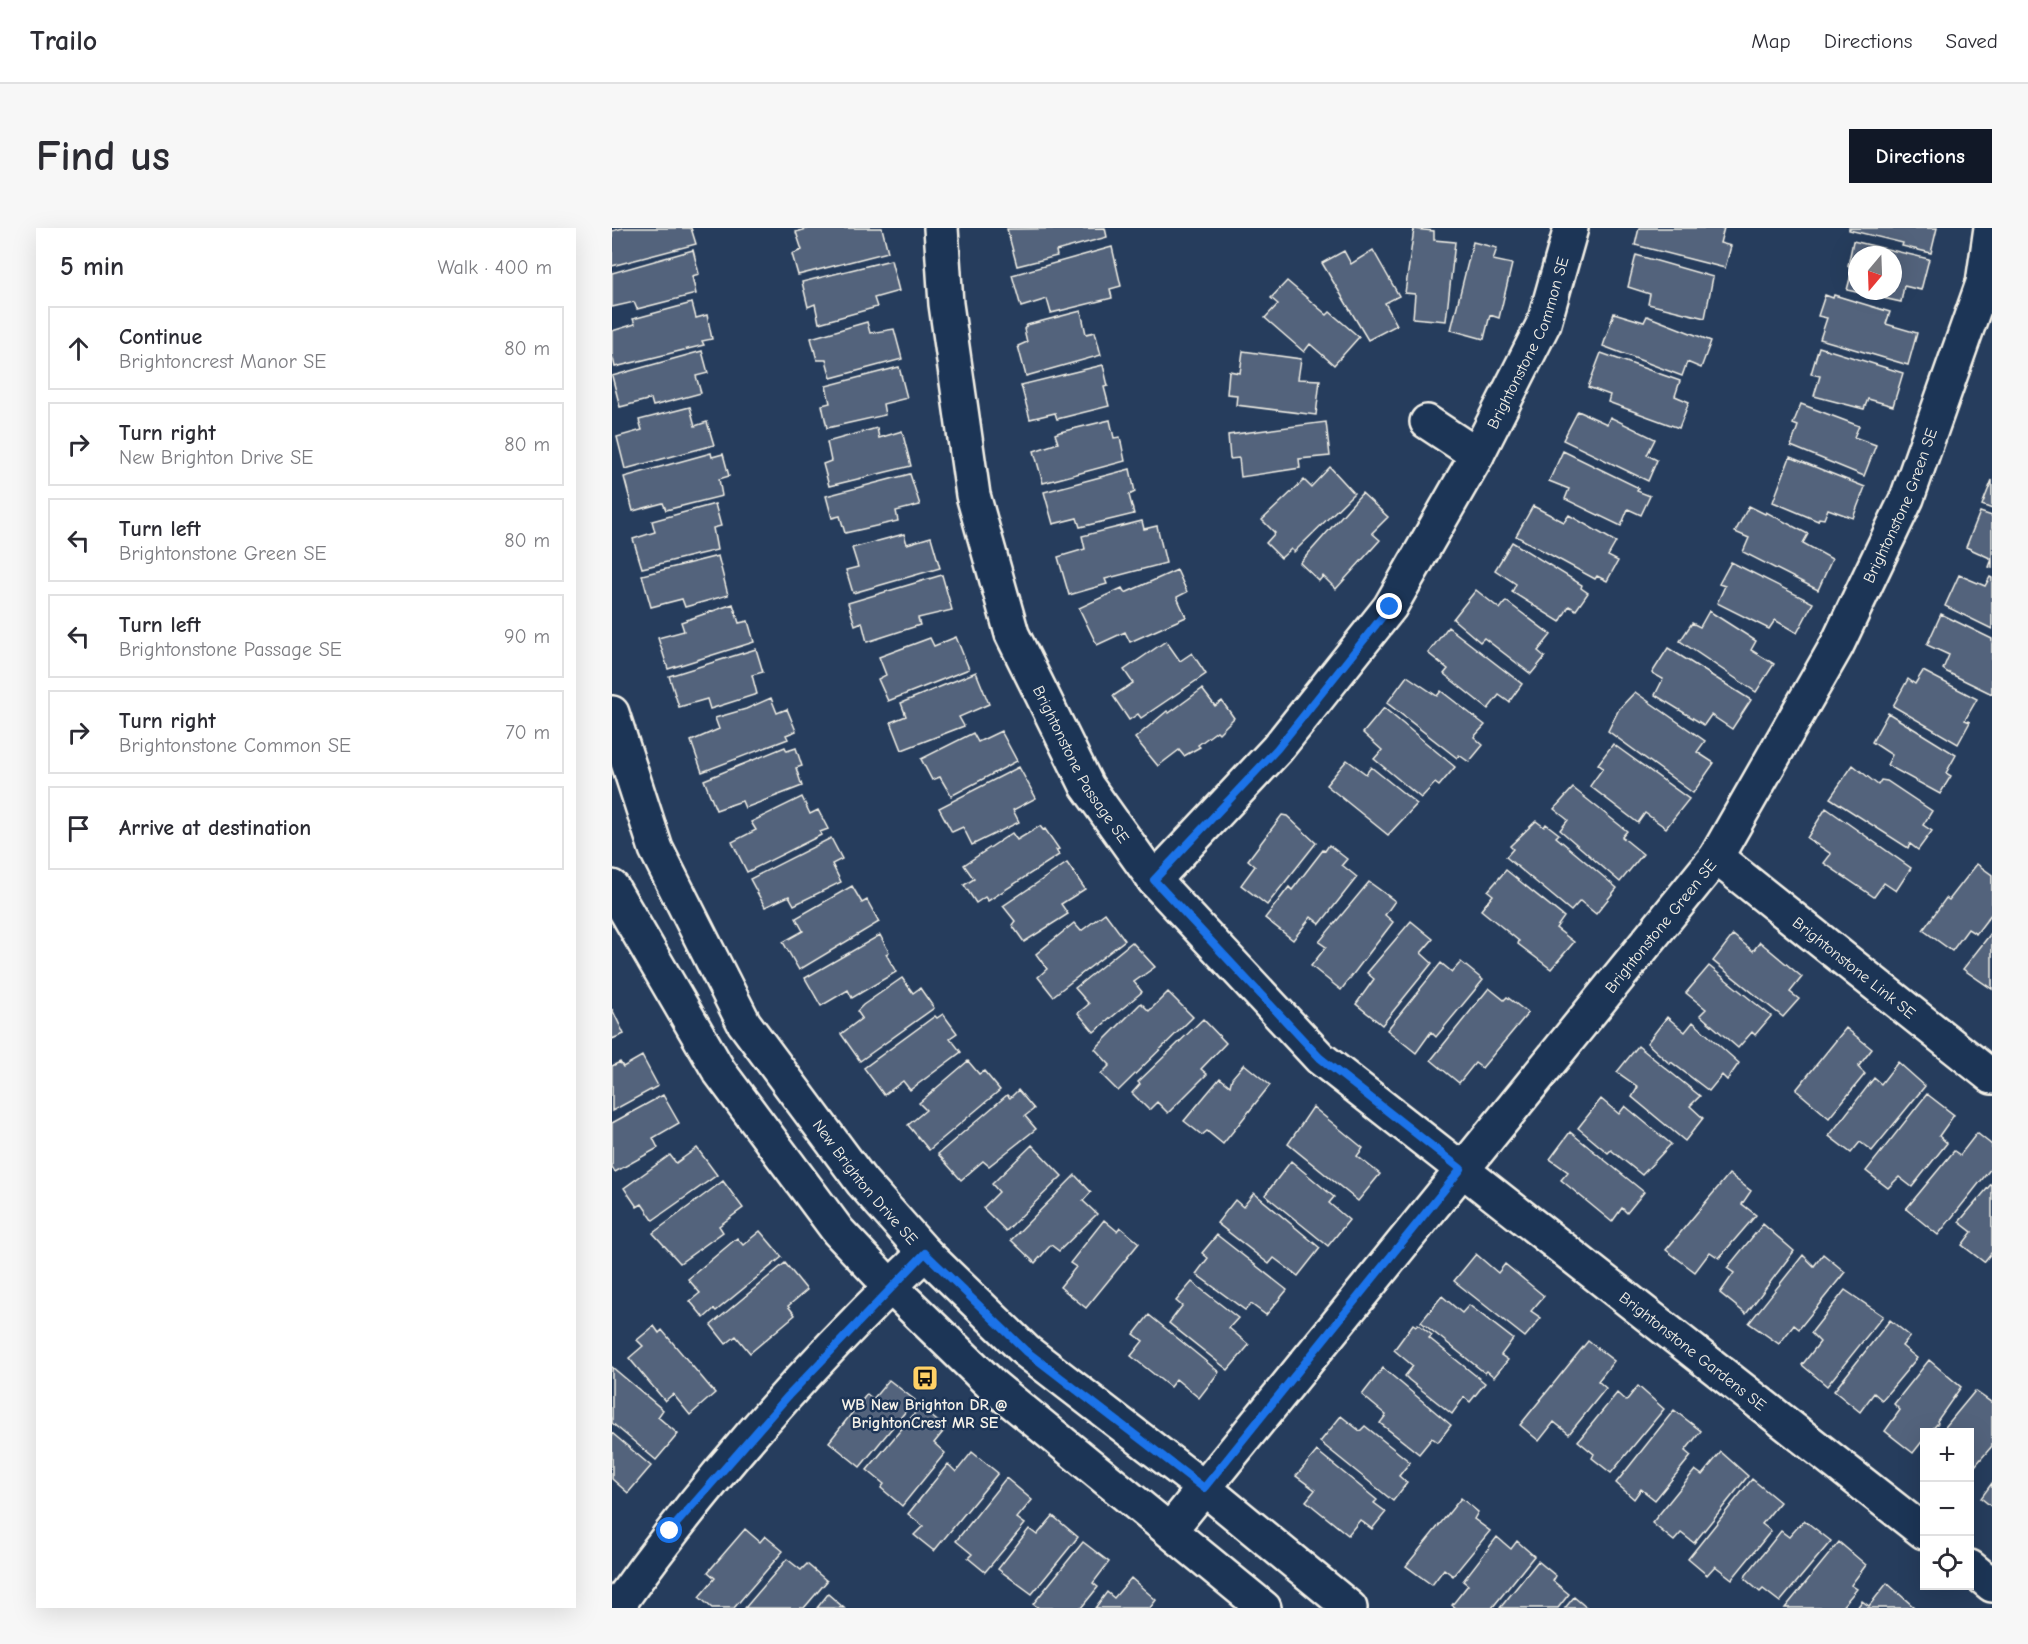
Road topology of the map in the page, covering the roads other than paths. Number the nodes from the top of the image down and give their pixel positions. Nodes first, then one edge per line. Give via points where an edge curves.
1 (941, 228) edge
2 (1571, 228) edge
3 (1991, 228) edge
4 (1427, 422) dead end
5 (1477, 455) junction
6 (612, 713) edge
7 (1716, 857) junction
8 (1154, 880) junction
9 (612, 887) edge
10 (1992, 1077) edge
11 (1461, 1169) junction
12 (925, 1253) junction
13 (890, 1286) junction
14 (1204, 1488) junction
15 (1920, 1529) edge
16 (1170, 1530) junction
17 (1974, 1570) edge
18 (1992, 1585) edge
19 (616, 1608) edge
20 (1264, 1608) edge
21 (1350, 1608) edge

1 - 8 street, Brightonstone Passage SE via 946,304 973,495 1012,634 1087,786
2 - 5 street, Brightonstone Common SE via 1544,323
3 - 7 street, Brightonstone Green SE via 1983,283 1907,498 1837,645
4 - 5 street
5 - 8 street, Brightonstone Common SE via 1390,607 1277,749
6 - 12 street, New Brighton Drive SE via 656,849 744,1023 862,1182
7 - 10 street, Brightonstone Link SE
7 - 11 street, Brightonstone Green SE
8 - 11 street, Brightonstone Passage SE via 1320,1058
9 - 13 street via 719,1071 838,1231
11 - 14 street, Brightonstone Green SE
11 - 15 street, Brightonstone Gardens SE
12 - 13 street
12 - 14 street, New Brighton Drive SE via 1026,1351
13 - 16 street via 993,1386
13 - 19 street via 670,1531
14 - 16 street, Brightonstone Green SE
14 - 21 street, New Brighton Drive SE
16 - 20 street
17 - 18 street

